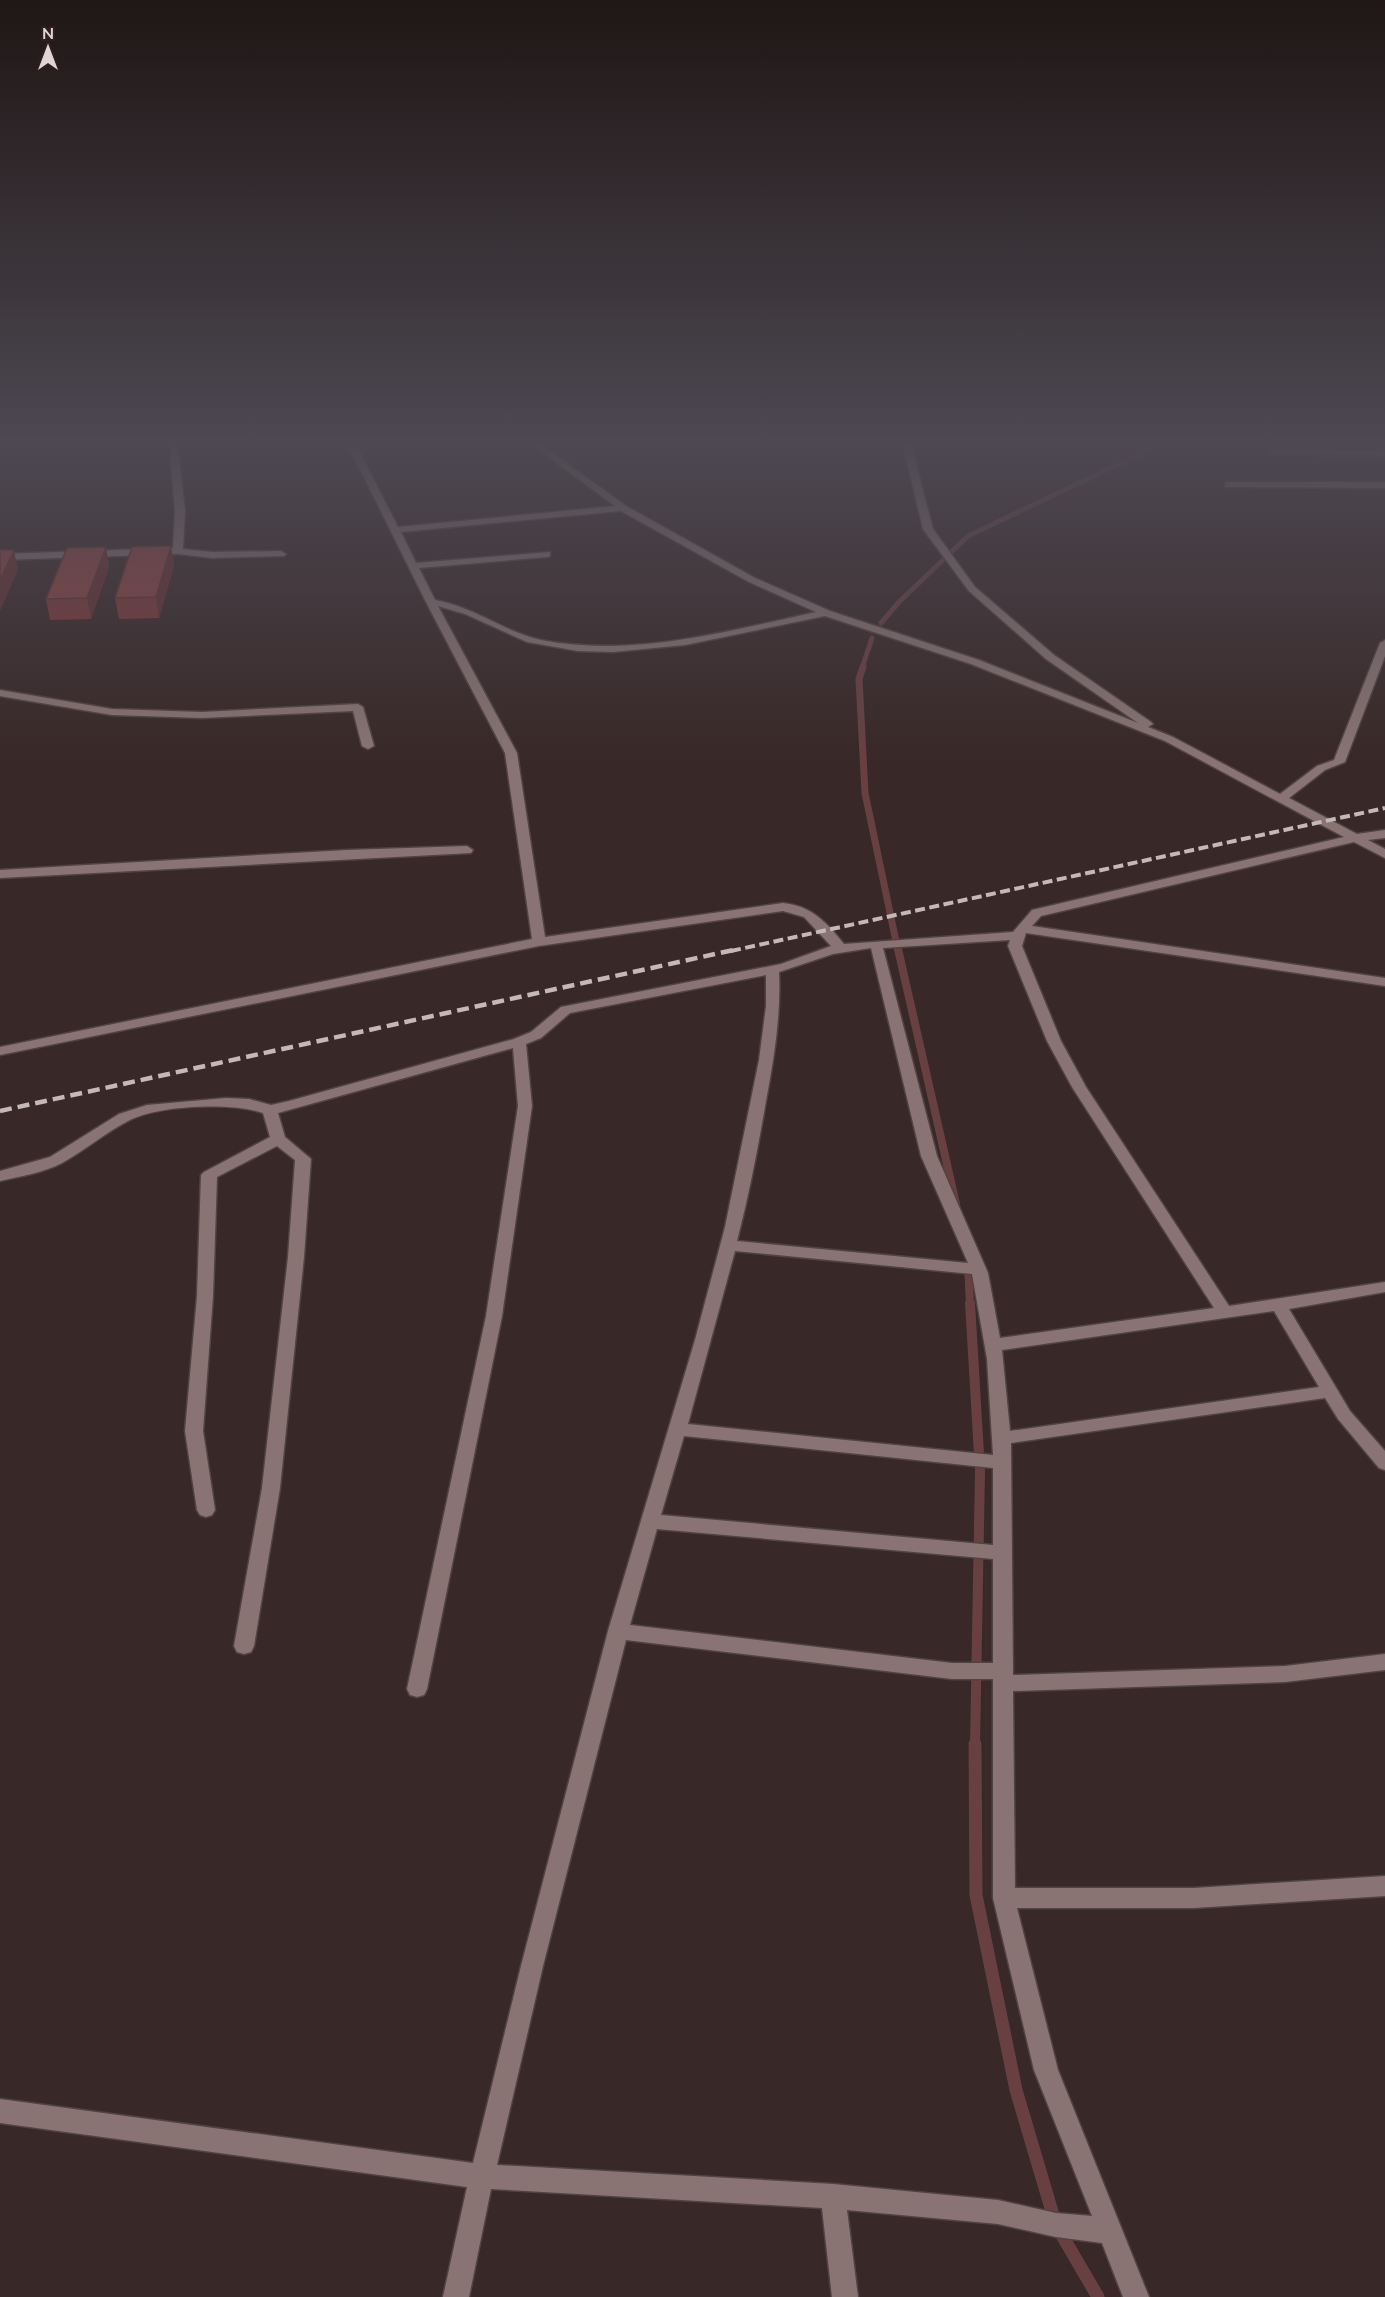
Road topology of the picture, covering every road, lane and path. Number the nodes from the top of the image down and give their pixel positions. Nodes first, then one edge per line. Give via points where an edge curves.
1 (405, 548) edge
2 (695, 548) edge
3 (942, 548) edge
4 (178, 551) joint
5 (280, 554) dead end
6 (547, 554) dead end
7 (0, 557) edge
8 (414, 566) junction
9 (431, 602) junction
10 (826, 613) junction
11 (1385, 643) edge
12 (0, 693) edge
13 (1169, 740) junction
14 (368, 746) dead end
15 (1282, 798) junction
16 (1385, 834) edge
17 (1356, 838) junction
18 (467, 850) dead end
19 (1385, 854) edge
20 (0, 874) edge
21 (1020, 932) junction
22 (539, 942) junction
23 (876, 944) junction
24 (840, 948) junction
25 (772, 970) junction
26 (1385, 982) edge
27 (519, 1042) junction
28 (0, 1052) edge
29 (270, 1110) junction
30 (278, 1139) junction
31 (0, 1176) edge
32 (727, 1245) junction
33 (978, 1269) junction
34 (1385, 1287) edge
35 (1279, 1305) junction
36 (1224, 1311) junction
37 (993, 1345) junction
38 (1330, 1390) junction
39 (677, 1429) junction
40 (1002, 1438) junction
41 (1002, 1462) junction
42 (1385, 1463) edge
43 (206, 1510) dead end
44 (650, 1521) junction
45 (1003, 1553) junction
46 (618, 1631) junction
47 (244, 1646) dead end
48 (1385, 1662) edge
49 (1003, 1677) junction
50 (417, 1689) dead end
51 (1385, 1886) edge
52 (1004, 1898) junction
53 (0, 2112) edge
54 (480, 2176) junction
55 (832, 2196) junction
56 (1110, 2231) junction
57 (456, 2297) edge
58 (845, 2297) edge
59 (1136, 2297) edge

1 - 8 street
2 - 10 street via 752,580
3 - 13 street via 972,589 1050,657
4 - 5 street
4 - 7 street
6 - 8 street
8 - 9 street
9 - 10 street via 457,608 519,637 605,649 661,647
9 - 22 street via 512,753
10 - 13 street via 975,662
11 - 15 street via 1339,762 1321,768
12 - 14 street via 112,712 202,715 358,707
13 - 15 street
15 - 17 street
16 - 17 street
17 - 19 street
17 - 21 street via 1037,913
18 - 20 street
21 - 23 street
21 - 26 street
21 - 36 street via 1015,946 1079,1087
22 - 24 street via 796,907 815,919
22 - 28 street
23 - 24 street
23 - 33 street via 929,1156
24 - 25 street
25 - 27 street via 566,1010 536,1035
25 - 32 street via 774,989 763,1078 746,1174
27 - 29 street
27 - 50 street via 525,1106 494,1316
29 - 30 street
29 - 31 street via 249,1103 226,1102 147,1109 124,1117 55,1160
30 - 43 street via 208,1175 205,1296 194,1431
30 - 47 street via 303,1159 270,1488
32 - 33 street
32 - 39 street
33 - 37 street
34 - 35 street
35 - 36 street
35 - 38 street
36 - 37 street
37 - 40 street
38 - 40 street
38 - 42 street via 1344,1414
39 - 41 street
39 - 44 street
40 - 41 street
41 - 45 street
44 - 45 street
44 - 46 street
45 - 49 street
46 - 49 street
46 - 54 street
48 - 49 street via 1285,1674
49 - 52 street
51 - 52 street via 1194,1898
52 - 56 street via 1046,2070
53 - 54 street
54 - 55 street
54 - 57 street
55 - 56 street via 999,2212
55 - 58 street
56 - 59 street

